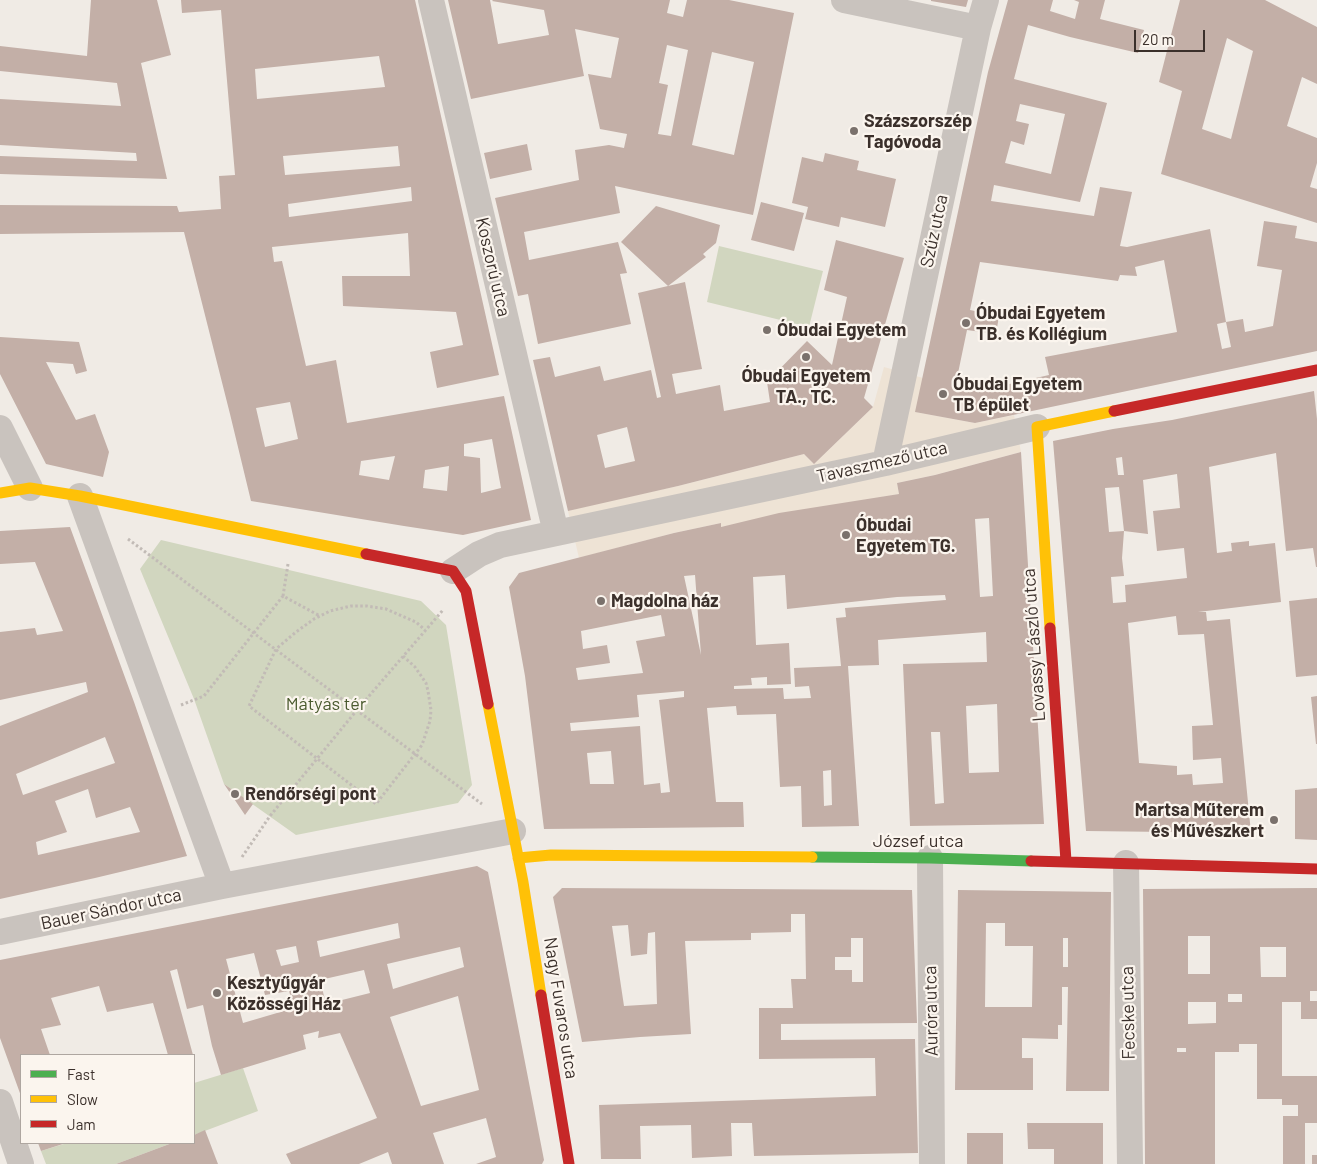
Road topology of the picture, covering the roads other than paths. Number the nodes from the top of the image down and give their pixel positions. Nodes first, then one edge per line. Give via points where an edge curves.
1 (431, 0) edge
2 (844, 0) edge
3 (986, 0) edge
4 (978, 28) junction
5 (1317, 370) edge
6 (1037, 427) junction
7 (0, 428) edge
8 (885, 462) junction
9 (30, 488) junction
10 (0, 493) edge
11 (80, 496) junction
12 (556, 534) junction
13 (453, 571) junction
14 (513, 831) junction
15 (518, 858) junction
16 (930, 858) junction
17 (1066, 862) junction
18 (1126, 863) junction
19 (1317, 869) edge
20 (222, 886) junction
21 (0, 932) edge
22 (0, 1102) edge
23 (21, 1164) edge
24 (569, 1164) edge
25 (932, 1164) edge
26 (1130, 1164) edge

1 - 12 street, Koszorú utca
2 - 4 street
3 - 4 street, Szűz utca
4 - 8 street, Szűz utca
5 - 6 street, Tavaszmező utca
6 - 8 street, Tavaszmező utca
6 - 17 street, Lovassy László utca
7 - 9 street
8 - 12 street, Tavaszmező utca
9 - 10 street
9 - 11 street
11 - 13 street
11 - 20 street
12 - 13 street, Tavaszmező utca via 500,546 479,554
13 - 14 street via 466,591
14 - 15 street
14 - 20 street
15 - 16 street, József utca via 551,855
15 - 24 street, Nagy Fuvaros utca
16 - 17 street, József utca
16 - 25 street, Auróra utca
17 - 18 street, József utca
18 - 19 street, József utca
18 - 26 street, Fecske utca
20 - 21 street, Bauer Sándor utca
22 - 23 street

